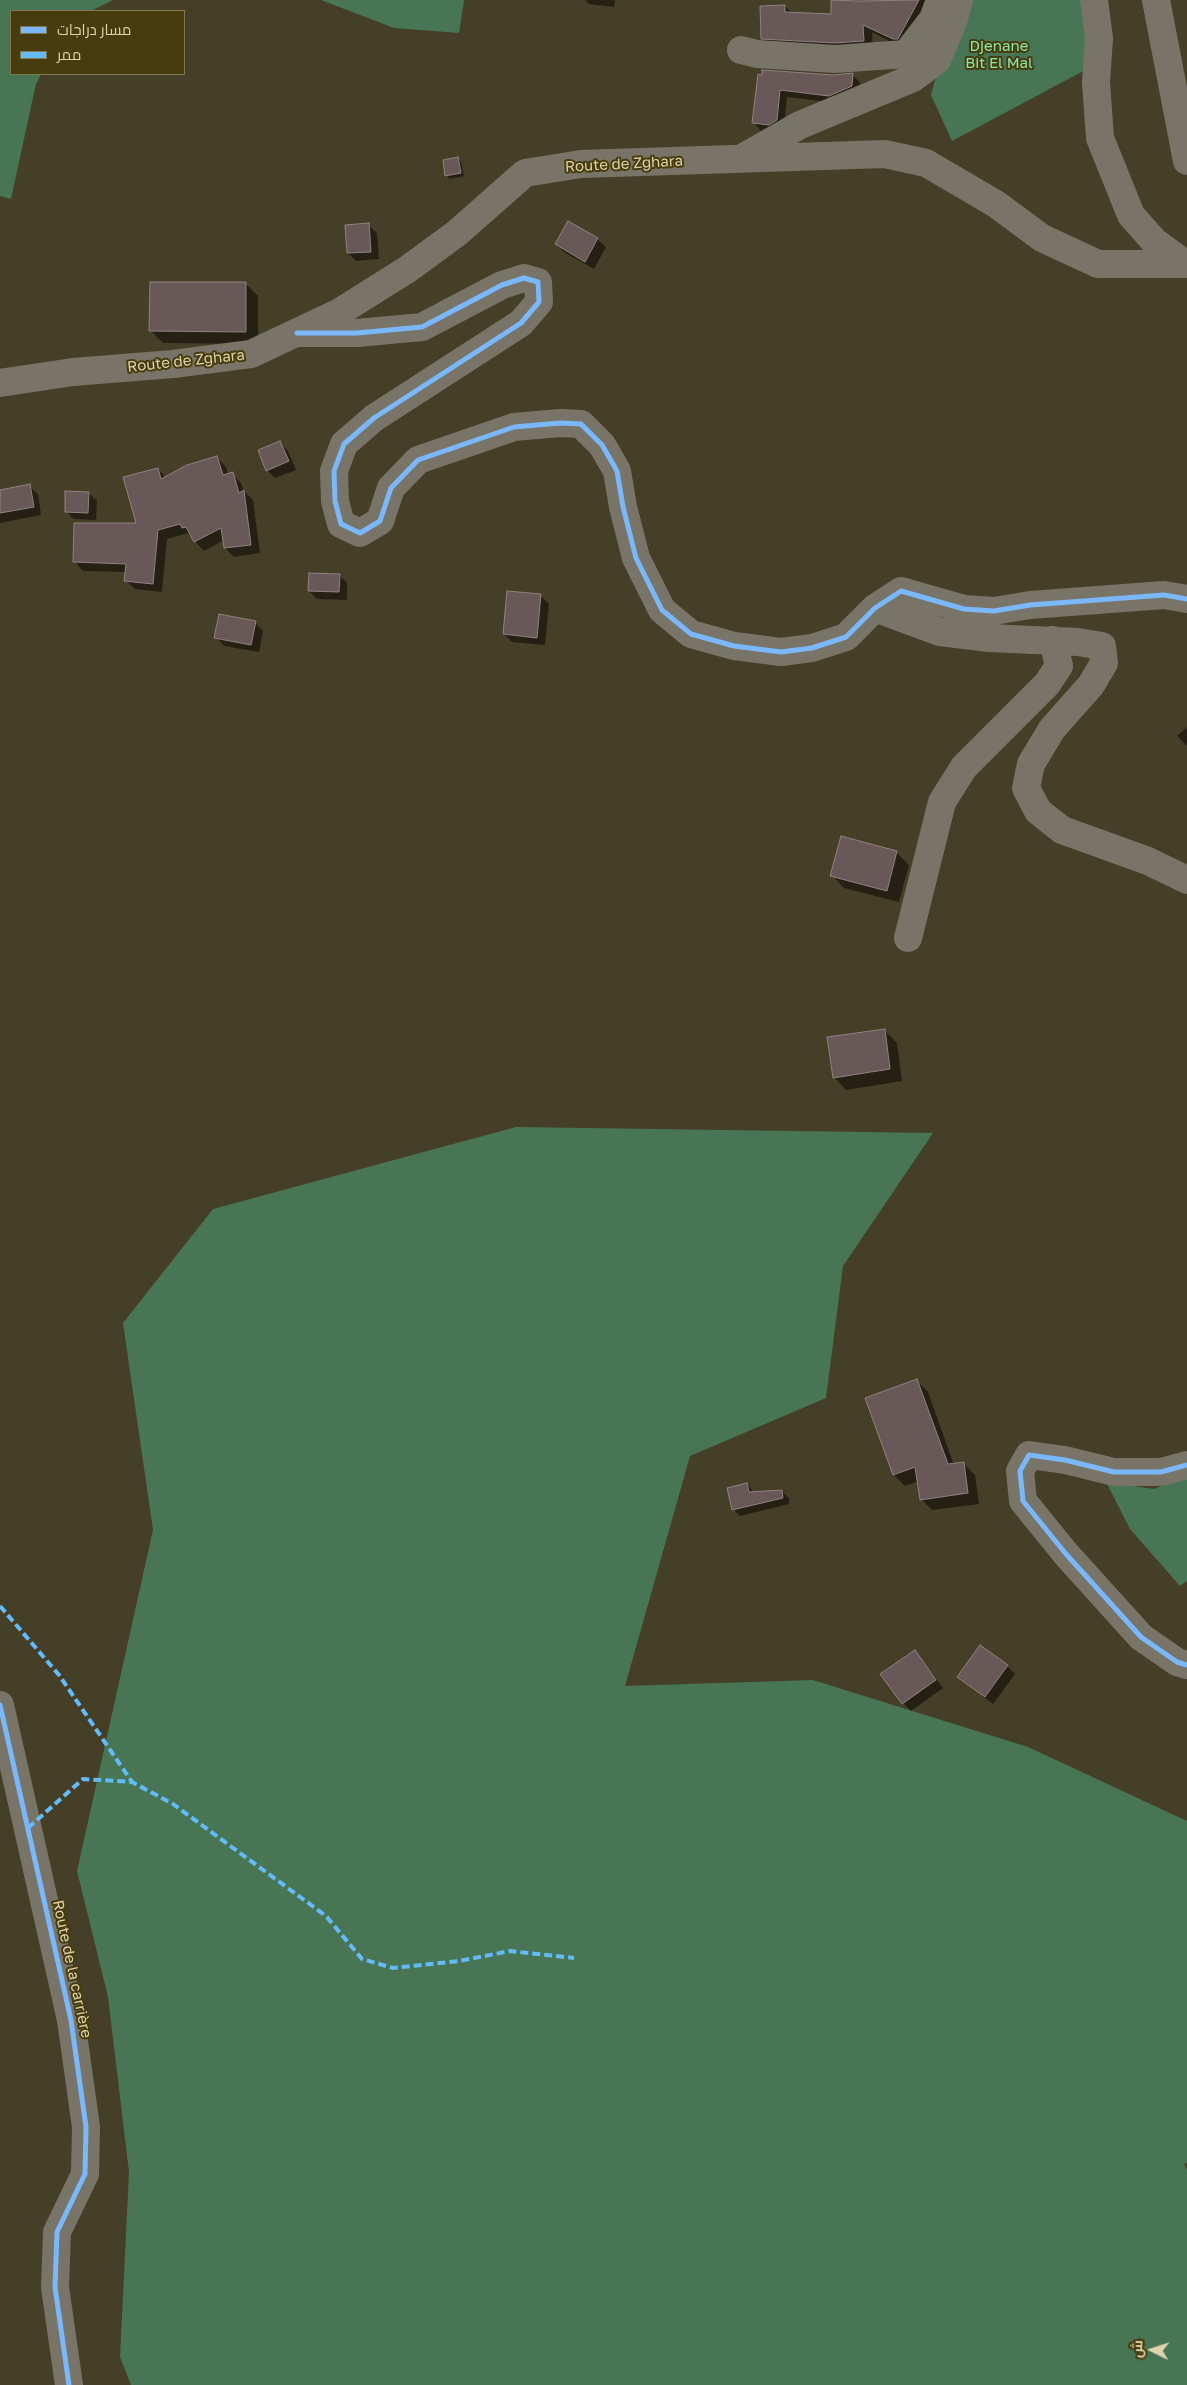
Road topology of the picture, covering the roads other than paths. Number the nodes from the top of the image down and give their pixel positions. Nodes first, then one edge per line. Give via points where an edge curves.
1 (940, 0) edge
2 (960, 0) edge
3 (1094, 0) edge
4 (1156, 0) edge
5 (741, 50) dead end
6 (742, 158) junction
7 (1187, 161) edge
8 (1186, 264) edge
9 (297, 333) junction
10 (0, 383) edge
11 (1187, 599) edge
12 (875, 608) junction
13 (1053, 640) junction
14 (1187, 880) edge
15 (908, 938) dead end
16 (1187, 1465) edge
17 (1187, 1665) edge
18 (0, 1705) edge
19 (69, 2385) edge

1 - 5 street via 933,19 906,54 835,59
2 - 6 street via 937,60 914,78 800,125
3 - 8 street via 1099,38 1096,82 1100,138 1131,215 1154,241
4 - 7 street
6 - 8 street, Route de Zghara via 885,154 926,163 996,204 1042,238 1098,264
6 - 9 street, Route de Zghara via 581,164 525,173 457,233 408,269 338,313
9 - 10 street, Route de Zghara via 251,354 73,372
9 - 12 street via 357,333 422,327 502,285 524,278 538,282 539,302 521,323 374,418 344,444 334,470 335,501 342,524 360,533 380,521 391,488 418,460 514,428 581,424 602,445 617,471 622,508 636,558 662,610 691,634 734,646 781,652 812,648 846,637
11 - 12 street via 1164,595 1030,605 994,611 964,609 901,591
12 - 13 street via 940,632
13 - 14 street via 1102,646 1104,663 1091,685 1052,729 1030,764 1026,788 1038,811 1062,830 1148,861
13 - 15 street via 1059,666 1047,684 964,767 942,802
16 - 17 street via 1160,1472 1114,1472 1029,1455 1020,1471 1023,1501 1066,1554 1141,1637
18 - 19 street, Route de la carrière via 72,2020 86,2127 85,2174 57,2232 55,2288

